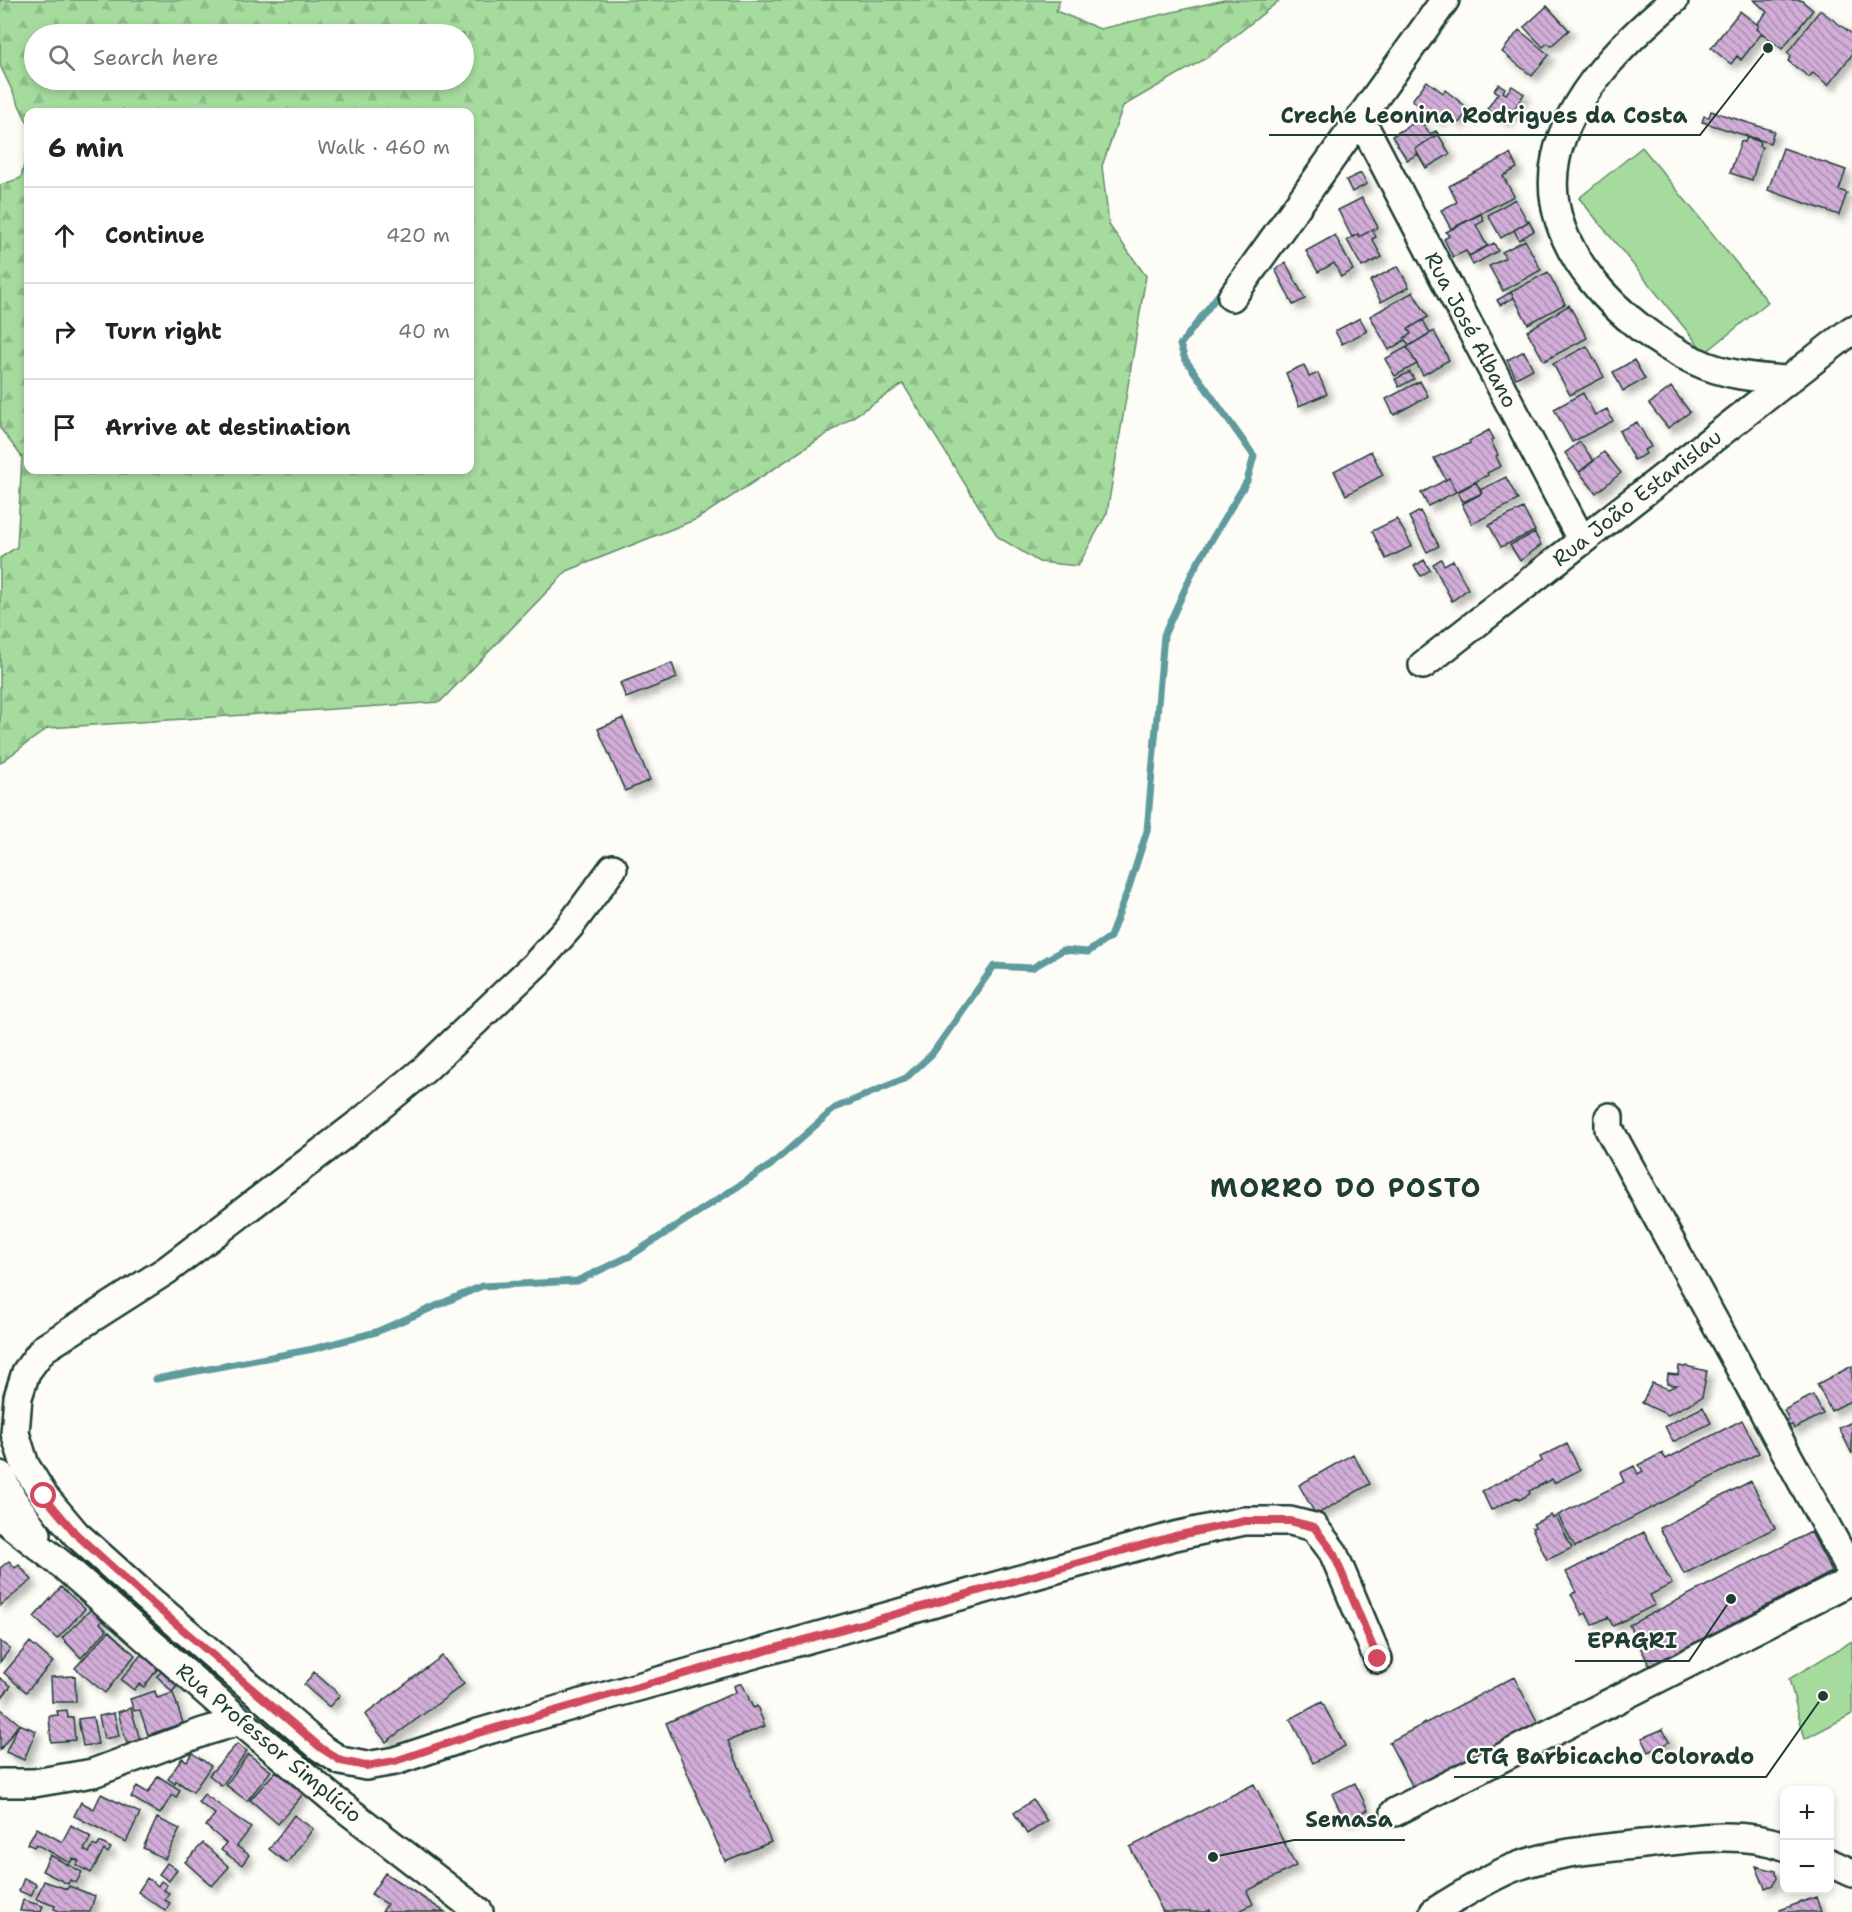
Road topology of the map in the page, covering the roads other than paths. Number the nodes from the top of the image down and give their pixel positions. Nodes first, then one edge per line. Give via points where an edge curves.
1 (1445, 0) edge
2 (1674, 0) edge
3 (1360, 118) junction
4 (1232, 297) dead end
5 (1852, 330) edge
6 (1788, 380) junction
7 (1582, 541) junction
8 (1423, 665) dead end
9 (614, 868) dead end
10 (1609, 1117) dead end
11 (0, 1476) edge
12 (0, 1516) edge
13 (65, 1567) junction
14 (1852, 1573) edge
15 (1852, 1580) edge
16 (1378, 1659) dead end
17 (240, 1722) junction
18 (0, 1783) edge
19 (1395, 1812) dead end
20 (1780, 1845) edge
21 (1834, 1865) edge
22 (1852, 1873) edge
23 (479, 1912) edge
24 (1434, 1912) edge

1 - 3 street
2 - 6 street via 1622,48 1579,101 1566,125 1555,159 1553,185 1558,217 1570,248 1595,285 1660,343 1720,370 1752,378
3 - 4 street
3 - 7 street, Rua José Albano
5 - 6 street, Rua João Estanislau
6 - 7 street, Rua João Estanislau
7 - 8 street, Rua João Estanislau
9 - 16 street via 537,963 425,1069 167,1270 43,1349 26,1371 18,1396 15,1433 25,1465 44,1496 76,1534 321,1748 341,1761 366,1766 395,1761 478,1733 957,1596 1175,1536 1245,1521 1290,1521 1314,1527 1333,1552
10 - 14 street via 1609,1129
11 - 13 street, Rua Professor Simplício via 30,1525
12 - 13 street, Rua Professor Simplício
13 - 17 street, Rua Professor Simplício
15 - 19 street
17 - 18 street via 93,1773 34,1783
17 - 23 street, Rua Professor Simplício
20 - 24 street via 1707,1837 1553,1856 1511,1869
21 - 22 street

